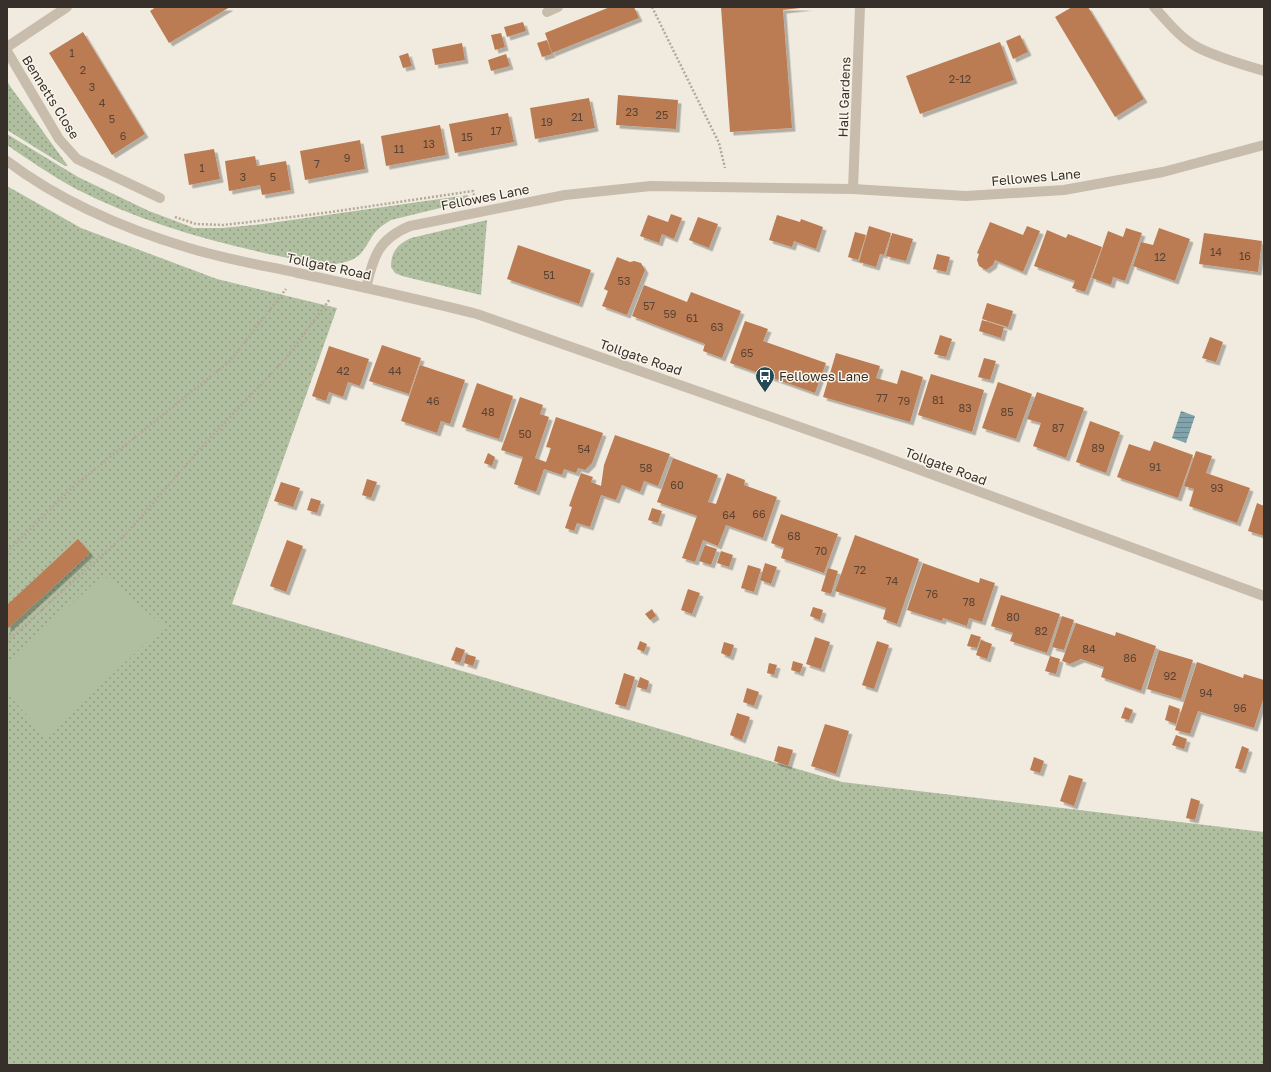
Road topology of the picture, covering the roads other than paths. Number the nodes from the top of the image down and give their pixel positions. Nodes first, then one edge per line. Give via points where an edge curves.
1 (67, 7) edge
2 (558, 7) edge
3 (860, 7) edge
4 (1154, 7) edge
5 (547, 12) dead end
6 (7, 47) edge
7 (7, 51) edge
8 (1264, 71) edge
9 (1264, 145) edge
10 (7, 161) edge
11 (853, 189) junction
12 (160, 198) dead end
13 (366, 288) junction
14 (1264, 596) edge

1 - 6 street
2 - 5 street
3 - 11 street, Hall Gardens
4 - 8 street via 1174,30 1196,47
7 - 12 street, Bennetts Close via 59,139 77,159
9 - 11 street, Fellowes Lane via 1163,172 1064,190 966,196
10 - 13 street, Tollgate Road via 79,204 151,236 222,256
11 - 13 street, Fellowes Lane via 650,186 565,195 477,211 410,226 395,232 382,244 374,259
13 - 14 street, Tollgate Road via 477,314 856,447

